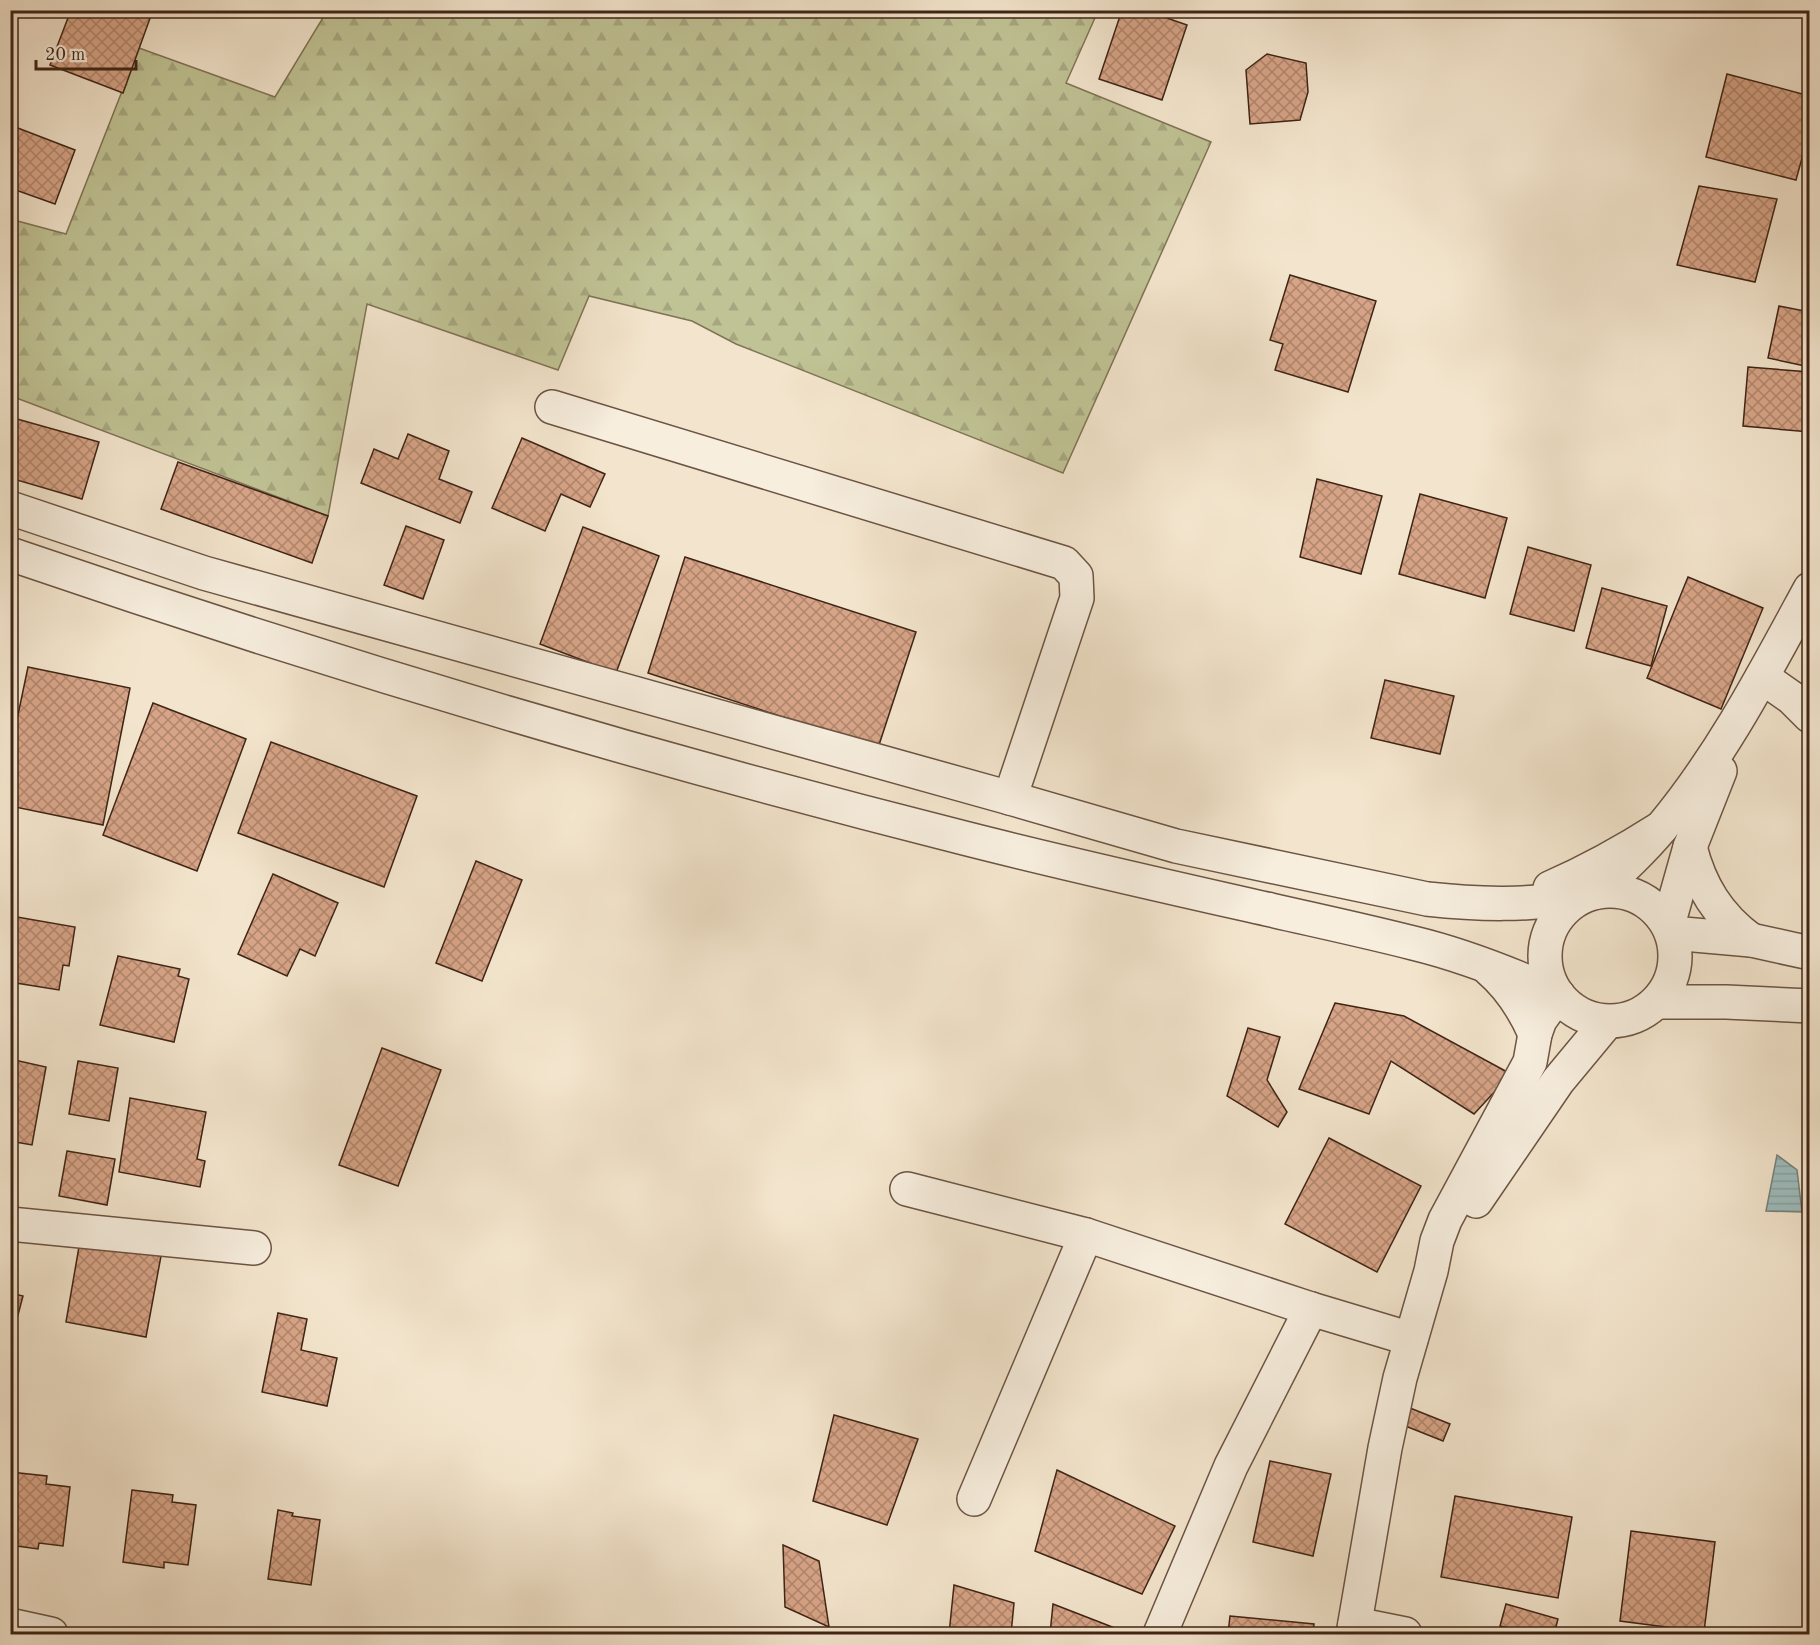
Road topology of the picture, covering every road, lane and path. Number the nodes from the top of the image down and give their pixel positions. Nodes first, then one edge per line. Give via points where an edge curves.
1 (552, 407) dead end
2 (10, 508) edge
3 (10, 554) edge
4 (1809, 590) edge
5 (1762, 677) junction
6 (1746, 708) junction
7 (1809, 716) edge
8 (1010, 798) junction
9 (1661, 828) junction
10 (1690, 847) junction
11 (1588, 895) junction
12 (1504, 905) junction
13 (1670, 929) junction
14 (1751, 940) junction
15 (1809, 953) edge
16 (1483, 964) junction
17 (1558, 995) junction
18 (1657, 1002) junction
19 (1809, 1006) edge
20 (1607, 1022) junction
21 (1535, 1034) junction
22 (907, 1189) dead end
23 (10, 1224) edge
24 (1086, 1235) junction
25 (254, 1248) dead end
26 (1431, 1270) junction
27 (1311, 1309) junction
28 (1412, 1339) junction
29 (974, 1499) dead end
30 (10, 1625) edge
31 (1354, 1629) edge
32 (51, 1635) edge
33 (1160, 1635) edge
34 (1405, 1635) edge

1 - 8 street via 1064,564 1076,576 1077,598
2 - 8 street via 204,573
3 - 16 street via 283,645 592,739 1054,861 1416,943
4 - 5 street
5 - 6 street
5 - 7 street
6 - 9 street
6 - 10 street
8 - 12 street via 1187,848 1427,899
9 - 11 street via 1631,861
9 - 12 street via 1586,872
10 - 13 street
10 - 14 street via 1712,901
11 - 12 street
11 - 13 street via 1614,890 1630,893 1659,911
11 - 17 street via 1564,909 1547,941 1545,960
13 - 14 street
13 - 18 street via 1676,951 1675,970
14 - 15 street
16 - 17 street
16 - 21 street via 1514,995
17 - 20 street via 1588,1018
17 - 21 street
18 - 19 street
18 - 20 street via 1643,1013
20 - 26 street via 1558,1081
21 - 26 street via 1530,1062 1441,1230
22 - 24 street
23 - 25 street
24 - 27 street
24 - 29 street
26 - 28 street
27 - 28 street
27 - 33 street via 1231,1466
28 - 31 street via 1385,1448
30 - 32 street
31 - 34 street

